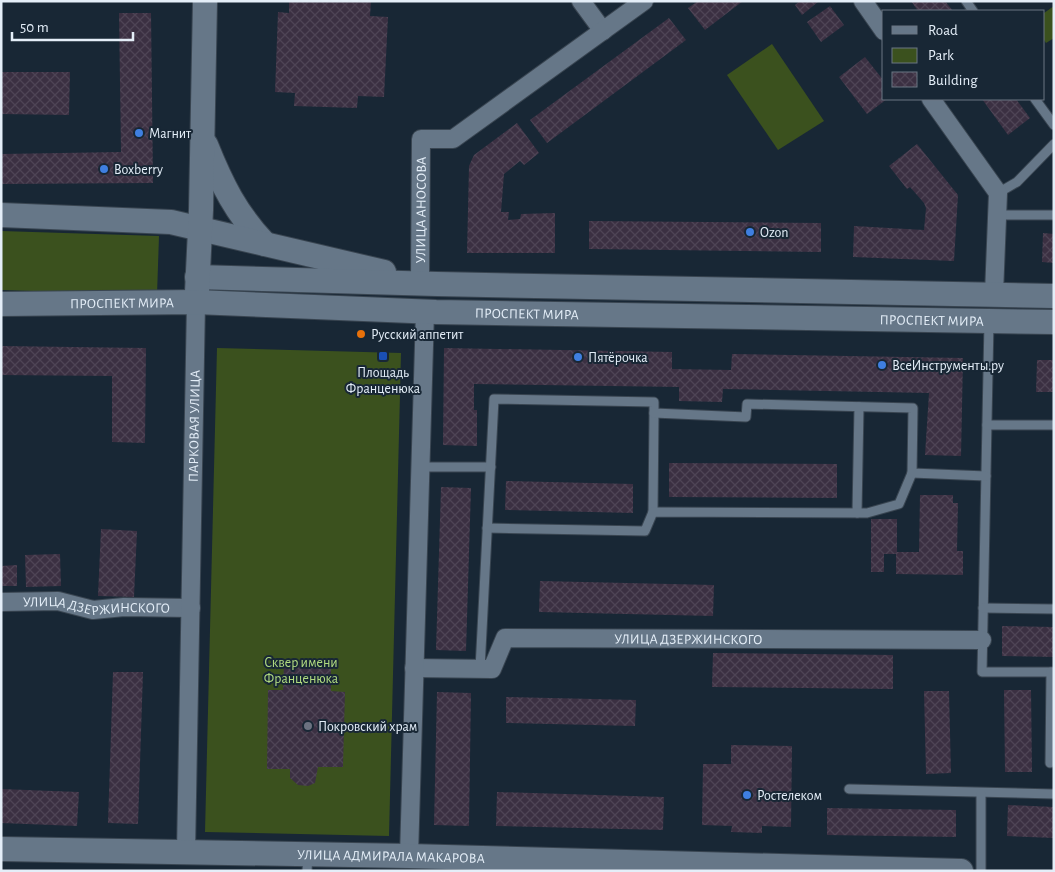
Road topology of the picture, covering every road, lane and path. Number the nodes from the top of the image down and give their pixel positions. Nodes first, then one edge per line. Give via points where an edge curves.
1 (205, 1) edge
2 (581, 1) edge
3 (644, 1) edge
4 (863, 1) edge
5 (882, 28) edge
6 (603, 31) junction
7 (932, 100) edge
8 (1036, 100) edge
9 (1054, 125) edge
10 (203, 136) junction
11 (1054, 144) edge
12 (998, 193) junction
13 (1, 215) edge
14 (997, 215) junction
15 (1054, 215) edge
16 (200, 229) junction
17 (265, 244) junction
18 (197, 277) junction
19 (429, 282) junction
20 (994, 294) junction
21 (1054, 296) edge
22 (196, 302) junction
23 (1, 304) edge
24 (424, 312) junction
25 (989, 320) junction
26 (1054, 322) edge
27 (860, 406) junction
28 (654, 413) junction
29 (987, 425) junction
30 (1054, 425) edge
31 (420, 466) junction
32 (490, 467) junction
33 (912, 473) junction
34 (986, 476) junction
35 (653, 512) junction
36 (857, 513) junction
37 (488, 528) junction
38 (1, 602) edge
39 (191, 608) junction
40 (983, 608) junction
41 (1054, 609) edge
42 (982, 640) junction
43 (414, 668) junction
44 (480, 669) junction
45 (1053, 672) edge
46 (1050, 763) dead end
47 (849, 789) dead end
48 (981, 794) junction
49 (1054, 794) edge
50 (1, 848) edge
51 (186, 852) junction
52 (409, 856) junction
53 (307, 862) edge
54 (961, 871) edge
55 (981, 871) edge

1 - 10 main road, ПАРКОВАЯ УЛИЦА
2 - 6 street
3 - 6 street
4 - 5 street
6 - 19 street, УЛИЦА АНОСОВА via 453,138 421,139
7 - 12 street
8 - 9 lane
10 - 16 main road, ПАРКОВАЯ УЛИЦА
10 - 17 main road via 228,197 244,222
11 - 12 lane via 1018,182
12 - 14 street
13 - 16 main road, ПРОСПЕКТ МИРА via 171,222
14 - 15 lane
14 - 20 street
16 - 17 main road, ПРОСПЕКТ МИРА
16 - 18 main road, ПАРКОВАЯ УЛИЦА
17 - 19 main road, ПРОСПЕКТ МИРА
18 - 19 main road, ПРОСПЕКТ МИРА
18 - 22 main road, ПАРКОВАЯ УЛИЦА
19 - 20 main road, ПРОСПЕКТ МИРА
20 - 21 main road, ПРОСПЕКТ МИРА
22 - 23 main road, ПРОСПЕКТ МИРА
22 - 24 main road, ПРОСПЕКТ МИРА
22 - 39 street, ПАРКОВАЯ УЛИЦА
24 - 25 main road, ПРОСПЕКТ МИРА
24 - 31 street
25 - 26 main road, ПРОСПЕКТ МИРА
25 - 29 lane
27 - 28 lane via 747,404 746,417
27 - 33 lane via 913,408
27 - 36 lane
28 - 32 lane via 654,402 494,399
28 - 35 lane
29 - 30 lane
29 - 34 lane
31 - 32 lane
31 - 43 street
32 - 37 lane
33 - 34 lane
33 - 36 lane via 899,504
34 - 40 lane
35 - 36 lane
35 - 37 lane via 645,531
37 - 44 lane
38 - 39 street, УЛИЦА ДЗЕРЖИНСКОГО via 58,601 93,610 124,606
39 - 51 street, ПАРКОВАЯ УЛИЦА
40 - 41 lane
40 - 42 lane
42 - 44 street, УЛИЦА ДЗЕРЖИНСКОГО via 505,638 492,669
42 - 45 lane via 982,672
43 - 44 street
43 - 52 street
45 - 46 lane
47 - 48 lane
48 - 49 lane
48 - 55 lane
50 - 51 main road, УЛИЦА АДМИРАЛА МАКАРОВА
51 - 53 main road, УЛИЦА АДМИРАЛА МАКАРОВА
52 - 53 main road, УЛИЦА АДМИРАЛА МАКАРОВА
52 - 54 main road, УЛИЦА АДМИРАЛА МАКАРОВА

